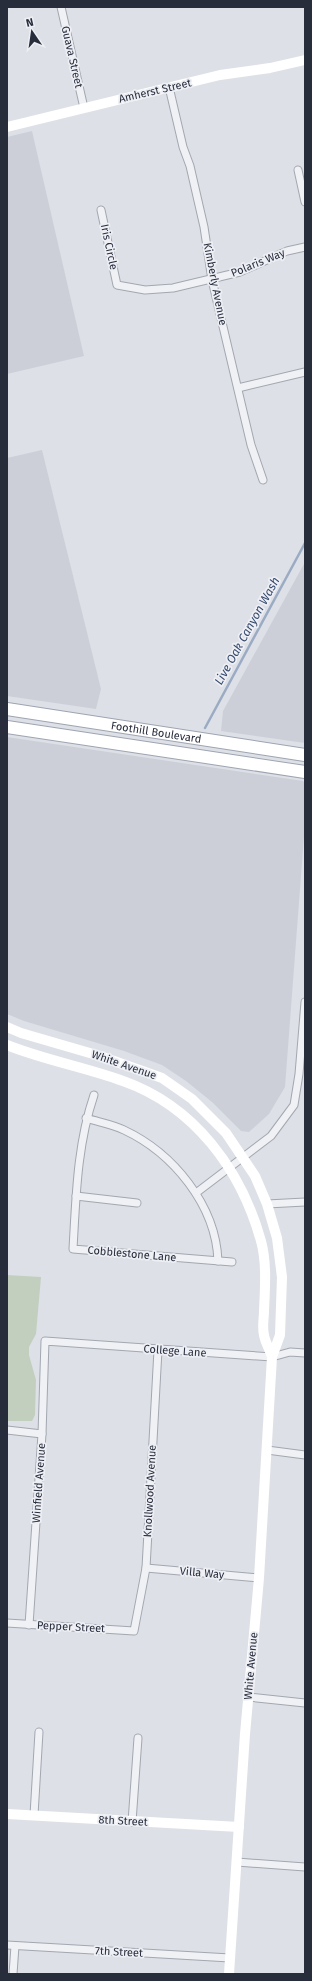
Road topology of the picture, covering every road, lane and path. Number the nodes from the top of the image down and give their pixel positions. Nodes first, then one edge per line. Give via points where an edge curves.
1 (61, 7) edge
2 (305, 60) edge
3 (169, 88) junction
4 (84, 108) junction
5 (7, 127) edge
6 (298, 170) dead end
7 (305, 202) edge
8 (101, 210) dead end
9 (305, 247) edge
10 (212, 280) junction
11 (118, 284) joint
12 (305, 372) edge
13 (238, 388) junction
14 (262, 480) dead end
15 (7, 709) edge
16 (7, 727) edge
17 (305, 755) edge
18 (305, 772) edge
19 (305, 1002) edge
20 (7, 1027) edge
21 (7, 1045) edge
22 (302, 1074) edge
23 (94, 1095) dead end
24 (86, 1118) junction
25 (242, 1156) junction
26 (229, 1166) junction
27 (196, 1193) junction
28 (76, 1196) junction
29 (305, 1202) edge
30 (137, 1203) dead end
31 (268, 1204) junction
32 (218, 1261) junction
33 (232, 1262) dead end
34 (45, 1341) joint
35 (158, 1350) junction
36 (305, 1353) edge
37 (272, 1357) junction
38 (7, 1430) edge
39 (42, 1434) junction
40 (267, 1450) junction
41 (305, 1454) edge
42 (146, 1568) junction
43 (259, 1578) junction
44 (7, 1623) edge
45 (29, 1625) junction
46 (134, 1631) joint
47 (248, 1697) junction
48 (305, 1703) edge
49 (39, 1732) dead end
50 (138, 1738) dead end
51 (7, 1814) edge
52 (34, 1815) junction
53 (132, 1822) junction
54 (239, 1828) junction
55 (237, 1862) junction
56 (305, 1867) edge
57 (7, 1945) edge
58 (15, 1946) junction
59 (230, 1958) junction
60 (13, 1974) edge
61 (229, 1974) edge

1 - 4 street, Guava Street
2 - 3 main road, Amherst Street via 220,75
3 - 4 main road, Amherst Street
3 - 10 street, Kimberly Avenue via 202,219
4 - 5 main road, Amherst Street
6 - 7 street
8 - 11 street, Iris Circle
9 - 10 street, Polaris Way via 287,251 240,272
10 - 11 street, Polaris Way via 173,288 145,290
10 - 13 street, Kimberly Avenue
12 - 13 street
13 - 14 street, Kimberly Avenue
15 - 17 main road, Foothill Boulevard
16 - 18 main road, Foothill Boulevard
19 - 22 street
20 - 25 main road, White Avenue via 162,1078 192,1099 226,1133
21 - 26 main road, White Avenue via 124,1081 153,1094 196,1126
22 - 25 street via 294,1105 271,1136
23 - 24 street, Cobblestone Lane
24 - 27 street via 124,1130 156,1149
24 - 28 street, Cobblestone Lane
25 - 26 street
25 - 31 main road, White Avenue via 256,1176
26 - 27 street
26 - 37 main road, White Avenue via 251,1210 262,1243 266,1284 264,1334
27 - 32 street via 213,1228
28 - 30 street
28 - 32 street, Cobblestone Lane via 73,1249
29 - 31 street
31 - 37 main road, White Avenue via 277,1238 282,1277 280,1335
32 - 33 street, Cobblestone Lane
34 - 35 street, College Lane
34 - 39 street, Winfield Avenue
35 - 37 street, College Lane
35 - 42 street, Knollwood Avenue
36 - 37 street, College Lane via 290,1352
37 - 40 main road, White Avenue
38 - 39 street
39 - 45 street, Winfield Avenue
40 - 41 street
40 - 43 main road, White Avenue
42 - 43 street, Villa Way
42 - 46 street, Knollwood Avenue
43 - 47 main road, White Avenue
44 - 45 street, Pepper Street
45 - 46 street, Pepper Street
47 - 48 street
47 - 54 main road, White Avenue
49 - 52 street
50 - 53 street
51 - 52 main road, 8th Street
52 - 53 main road, 8th Street
53 - 54 main road, 8th Street
54 - 55 main road, White Avenue
55 - 56 street
55 - 59 main road, White Avenue
57 - 58 street, 7th Street
58 - 59 street, 7th Street
58 - 60 street
59 - 61 main road, White Avenue

